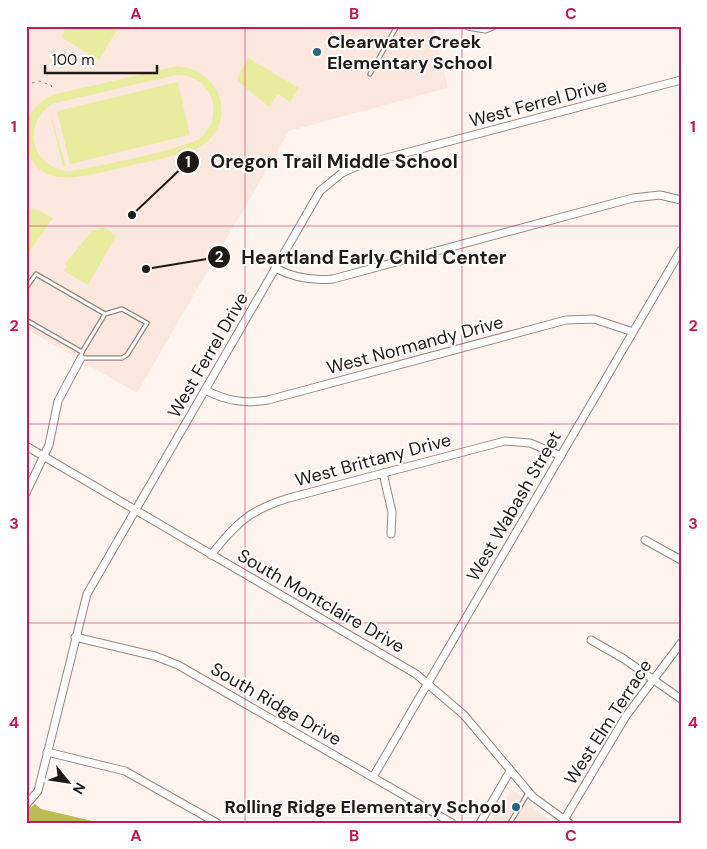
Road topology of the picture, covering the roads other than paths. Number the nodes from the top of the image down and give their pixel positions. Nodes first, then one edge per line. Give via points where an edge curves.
1 (398, 26) edge
2 (468, 26) edge
3 (493, 26) edge
4 (370, 74) dead end
5 (681, 80) edge
6 (681, 200) edge
7 (681, 250) edge
8 (275, 268) junction
9 (26, 288) edge
10 (105, 314) junction
11 (26, 320) edge
12 (633, 332) junction
13 (81, 355) junction
14 (205, 390) junction
15 (26, 446) edge
16 (561, 456) junction
17 (45, 457) junction
18 (383, 473) junction
19 (26, 492) edge
20 (134, 510) junction
21 (391, 534) dead end
22 (645, 540) dead end
23 (211, 555) junction
24 (681, 560) edge
25 (74, 637) junction
26 (591, 640) dead end
27 (681, 643) edge
28 (652, 678) junction
29 (428, 683) junction
30 (681, 699) edge
31 (48, 752) junction
32 (510, 771) junction
33 (373, 777) junction
34 (529, 793) junction
35 (26, 805) edge
36 (566, 821) edge
37 (217, 823) edge
38 (452, 823) edge
39 (480, 823) edge
40 (510, 823) edge

1 - 4 lane
2 - 3 street via 485,29
5 - 8 street, West Ferrel Drive via 348,170 320,191
6 - 8 street via 660,195 633,198 333,279 299,278
7 - 12 street, West Wabash Street
8 - 14 street, West Ferrel Drive
9 - 10 lane via 35,274
10 - 13 lane
10 - 13 lane via 122,309 148,323 132,349 122,358
11 - 13 lane
12 - 14 street, West Normandy Drive via 594,319 566,320 268,400 239,402
12 - 16 street, West Wabash Street
13 - 17 street via 58,401
14 - 20 street, West Ferrel Drive
15 - 17 street, South Montclaire Drive
16 - 18 street, West Brittany Drive via 530,443 505,441
16 - 29 street, West Wabash Street
17 - 19 street
17 - 20 street, South Montclaire Drive
18 - 21 street via 392,512
18 - 23 street, West Brittany Drive via 261,507 240,521
20 - 23 street, South Montclaire Drive
20 - 25 street, West Ferrel Drive via 87,594
22 - 24 street
23 - 29 street, South Montclaire Drive
25 - 31 street, West Ferrel Drive
25 - 33 street, South Ridge Drive via 155,656 178,665
26 - 28 street
27 - 28 street, West Elm Terrace
28 - 30 street
28 - 36 street, West Elm Terrace via 621,724
29 - 32 street, South Montclaire Drive via 464,715
29 - 33 street, West Wabash Street
31 - 35 street, West Ferrel Drive via 38,791
31 - 37 street via 125,771
32 - 34 street, South Montclaire Drive
32 - 39 street
33 - 38 street, South Ridge Drive
34 - 36 street, South Montclaire Drive
34 - 40 lane

